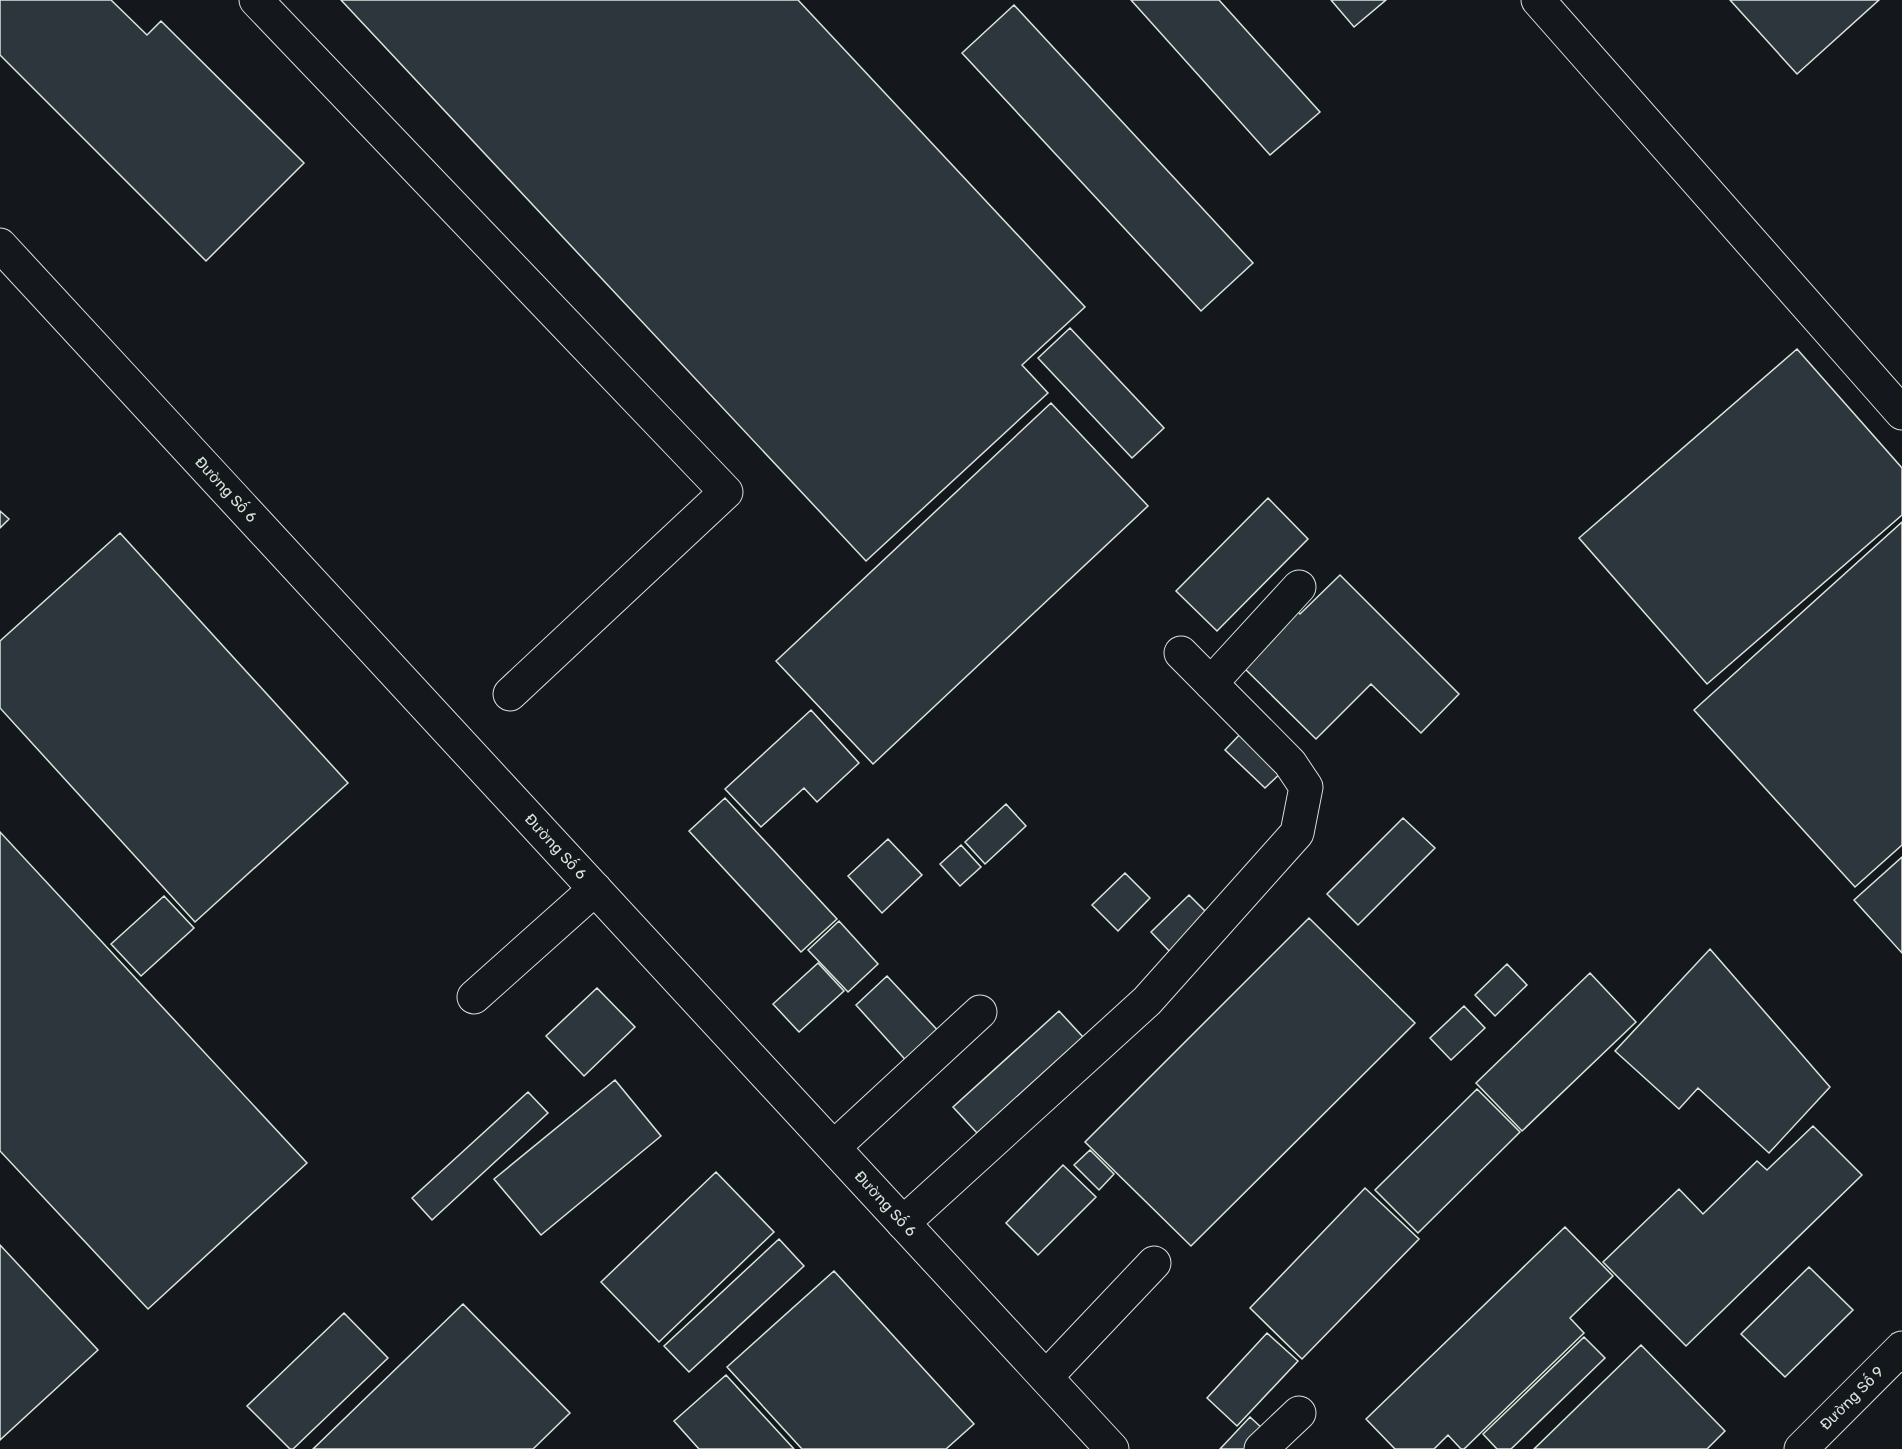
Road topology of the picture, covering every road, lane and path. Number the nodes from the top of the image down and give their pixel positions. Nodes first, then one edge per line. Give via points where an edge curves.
1 (256, 0) edge
2 (1538, 0) edge
3 (0, 245) edge
4 (1902, 413) edge
5 (1299, 587) dead end
6 (1181, 653) dead end
7 (1211, 682) junction
8 (510, 694) dead end
9 (595, 889) junction
10 (474, 997) dead end
11 (980, 1012) dead end
12 (834, 1147) junction
13 (903, 1223) junction
14 (1154, 1263) dead end
15 (1902, 1348) edge
16 (1046, 1377) junction
17 (1299, 1413) dead end
18 (1096, 1444) edge
19 (1261, 1449) edge
20 (1801, 1449) edge

1 - 8 street via 726,492
2 - 4 street
3 - 9 street, Đường Số 6
5 - 7 street
6 - 7 street
7 - 13 street via 1290,764 1306,787 1297,833 1147,1001
9 - 10 street
9 - 12 street, Đường Số 6
11 - 12 street
12 - 13 street, Đường Số 6
13 - 16 street, Đường Số 6
14 - 16 street
15 - 20 street, Đường Số 9
16 - 18 street, Đường Số 6
17 - 19 street

